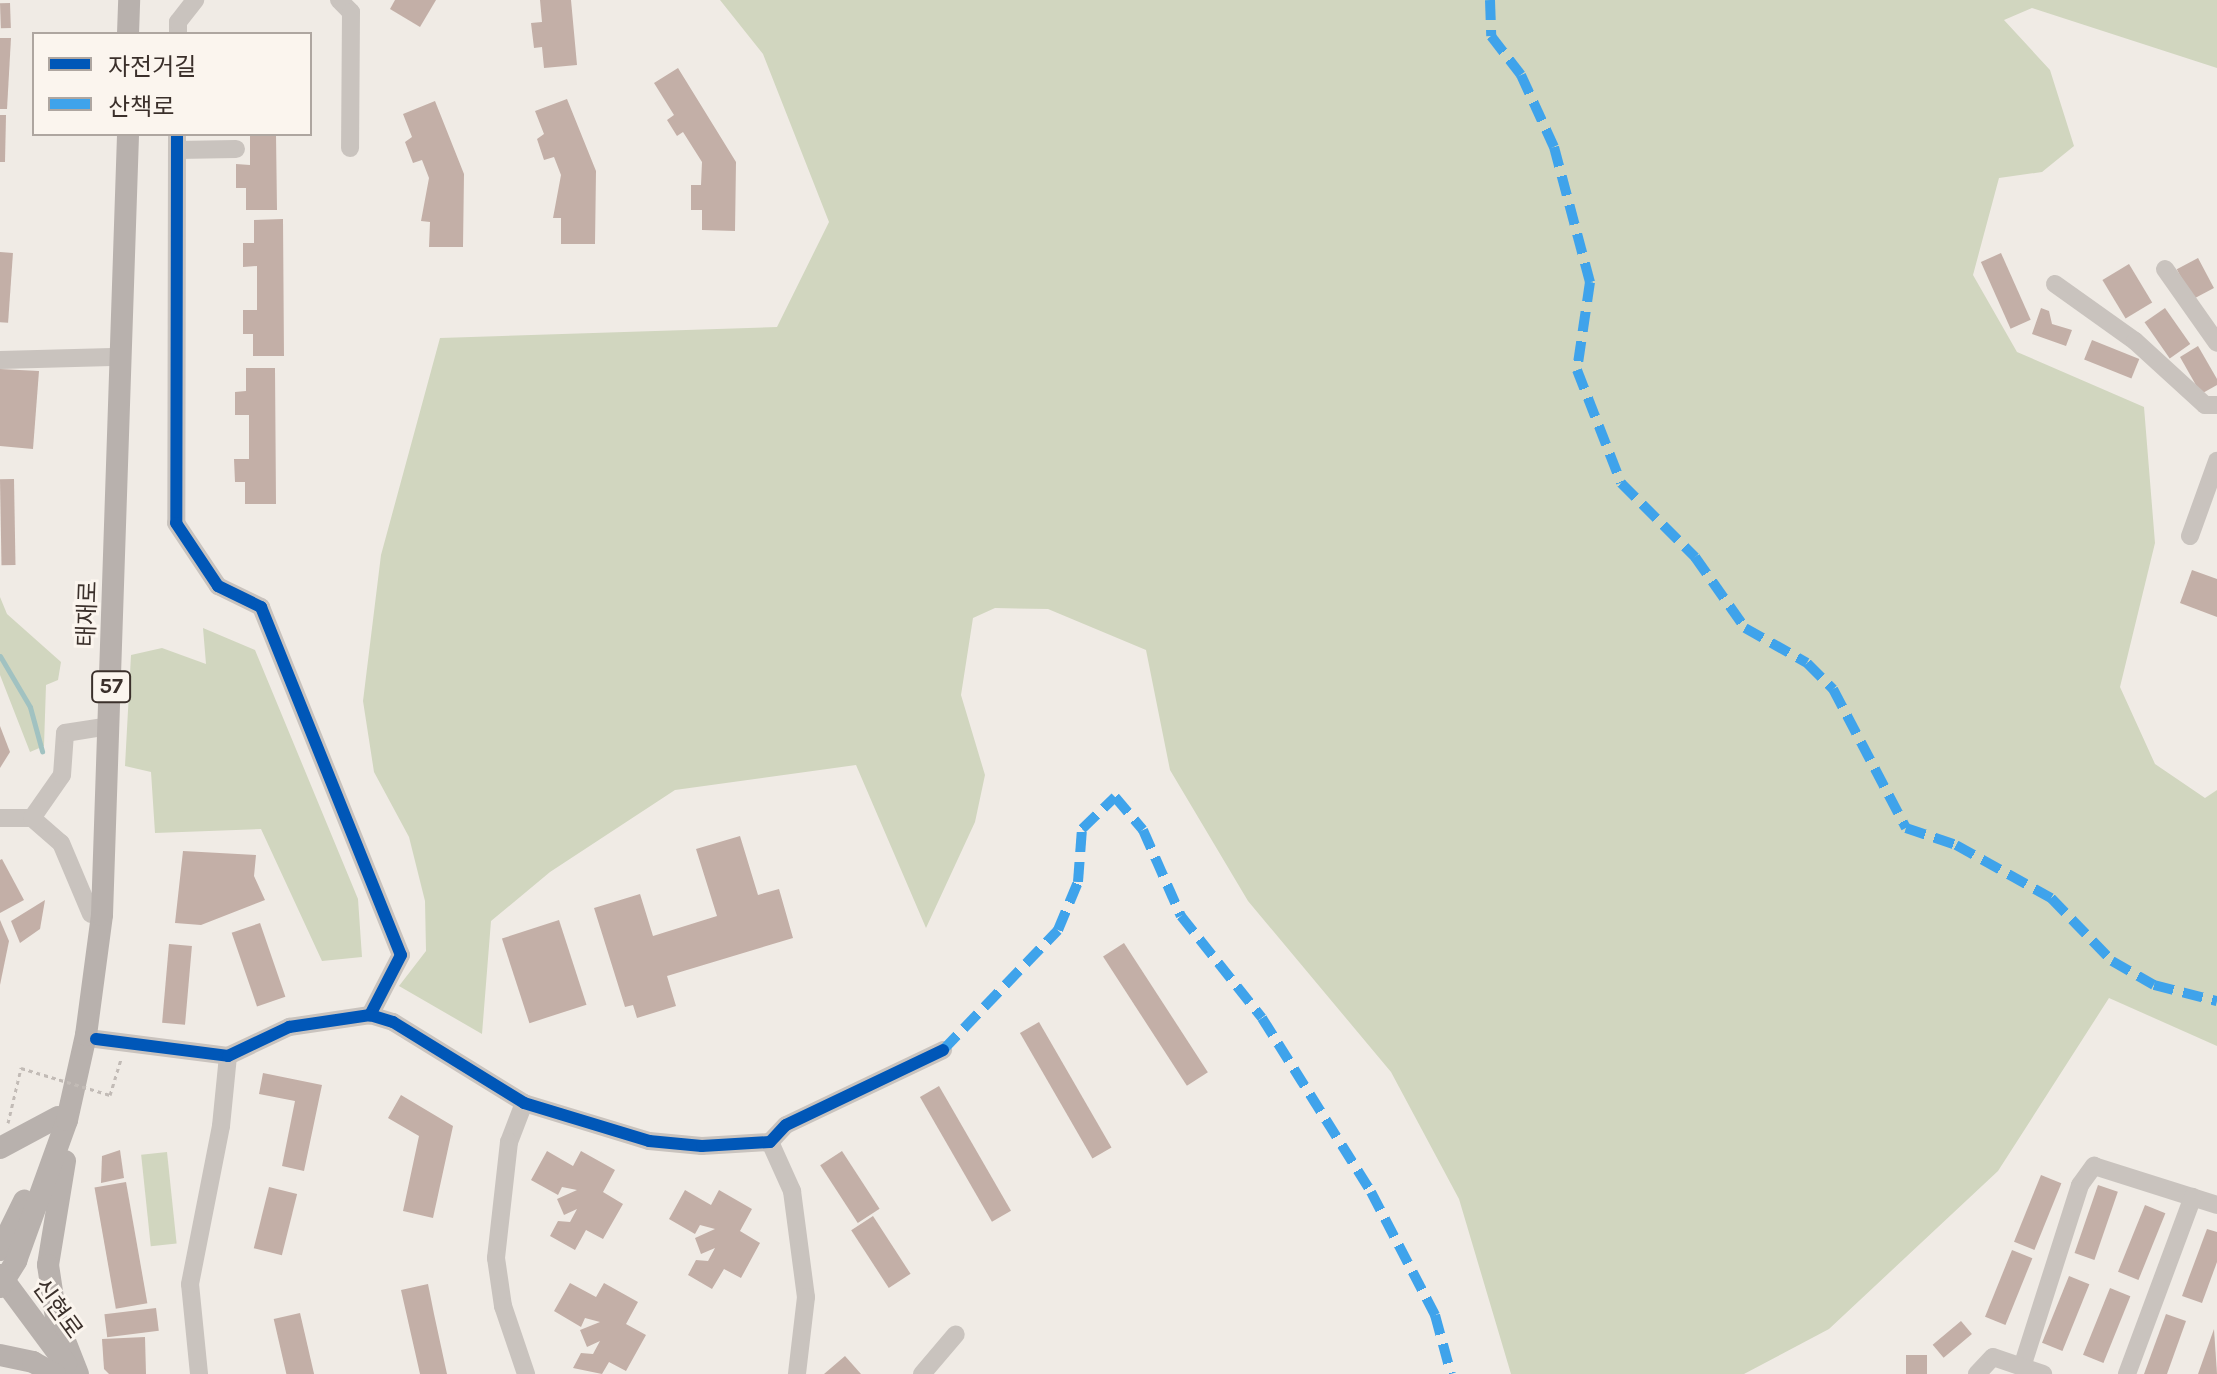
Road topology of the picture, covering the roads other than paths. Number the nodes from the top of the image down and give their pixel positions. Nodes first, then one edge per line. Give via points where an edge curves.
1 (118, 0) edge
2 (129, 0) edge
3 (195, 0) edge
4 (339, 0) edge
5 (117, 32) edge
6 (128, 32) edge
7 (178, 32) edge
8 (117, 136) edge
9 (128, 136) edge
10 (177, 142) edge
11 (350, 148) dead end
12 (236, 149) dead end
13 (2165, 269) dead end
14 (2055, 284) dead end
15 (2217, 343) edge
16 (112, 357) junction
17 (0, 360) edge
18 (2217, 405) edge
19 (2217, 461) edge
20 (2190, 536) dead end
21 (98, 728) junction
22 (0, 818) edge
23 (32, 818) junction
24 (97, 914) junction
25 (370, 1015) junction
26 (96, 1039) junction
27 (943, 1050) dead end
28 (228, 1056) junction
29 (81, 1097) junction
30 (524, 1103) junction
31 (62, 1119) junction
32 (3, 1138) edge
33 (770, 1142) junction
34 (2193, 1197) junction
35 (2217, 1205) edge
36 (21, 1227) junction
37 (0, 1250) edge
38 (1, 1281) edge
39 (956, 1334) dead end
40 (0, 1355) edge
41 (2022, 1367) junction
42 (55, 1374) edge
43 (75, 1374) edge
44 (199, 1374) edge
45 (526, 1374) edge
46 (797, 1374) edge
47 (922, 1374) edge
48 (1977, 1374) edge
49 (2043, 1374) edge
50 (2127, 1374) edge

1 - 5 main road
2 - 6 main road
3 - 7 street via 178,22
4 - 11 street via 351,12
8 - 16 main road, 태재로 / 57
9 - 24 main road, 태재로 / 57
10 - 12 street
10 - 25 street via 176,523 218,586 261,607 401,955
13 - 15 street
14 - 18 street via 2135,341 2205,405
16 - 17 street
16 - 21 main road, 태재로 / 57
19 - 20 street
21 - 23 street via 65,733 62,775
21 - 24 main road, 태재로 / 57
22 - 23 street
23 - 24 street via 61,843
24 - 26 main road via 104,957
24 - 31 main road, 태재로 / 57
25 - 28 street via 289,1027
25 - 30 street via 393,1022
26 - 28 street
26 - 29 main road
27 - 33 street via 786,1125
28 - 44 street via 221,1126 190,1284
29 - 31 main road
29 - 43 main road via 55,1208 48,1265 56,1318
30 - 33 street via 649,1141 702,1146
30 - 45 street via 509,1142 496,1258 503,1306
31 - 32 main road
31 - 36 main road, 태재로 / 57
33 - 46 street via 792,1191 806,1297
34 - 35 street
34 - 41 street via 2094,1166 2080,1185
34 - 50 street
36 - 37 main road, 57
36 - 38 main road, 57
38 - 43 main road, 신현로
39 - 47 street
40 - 42 main road via 33,1362
41 - 48 street via 1993,1357
41 - 49 street

